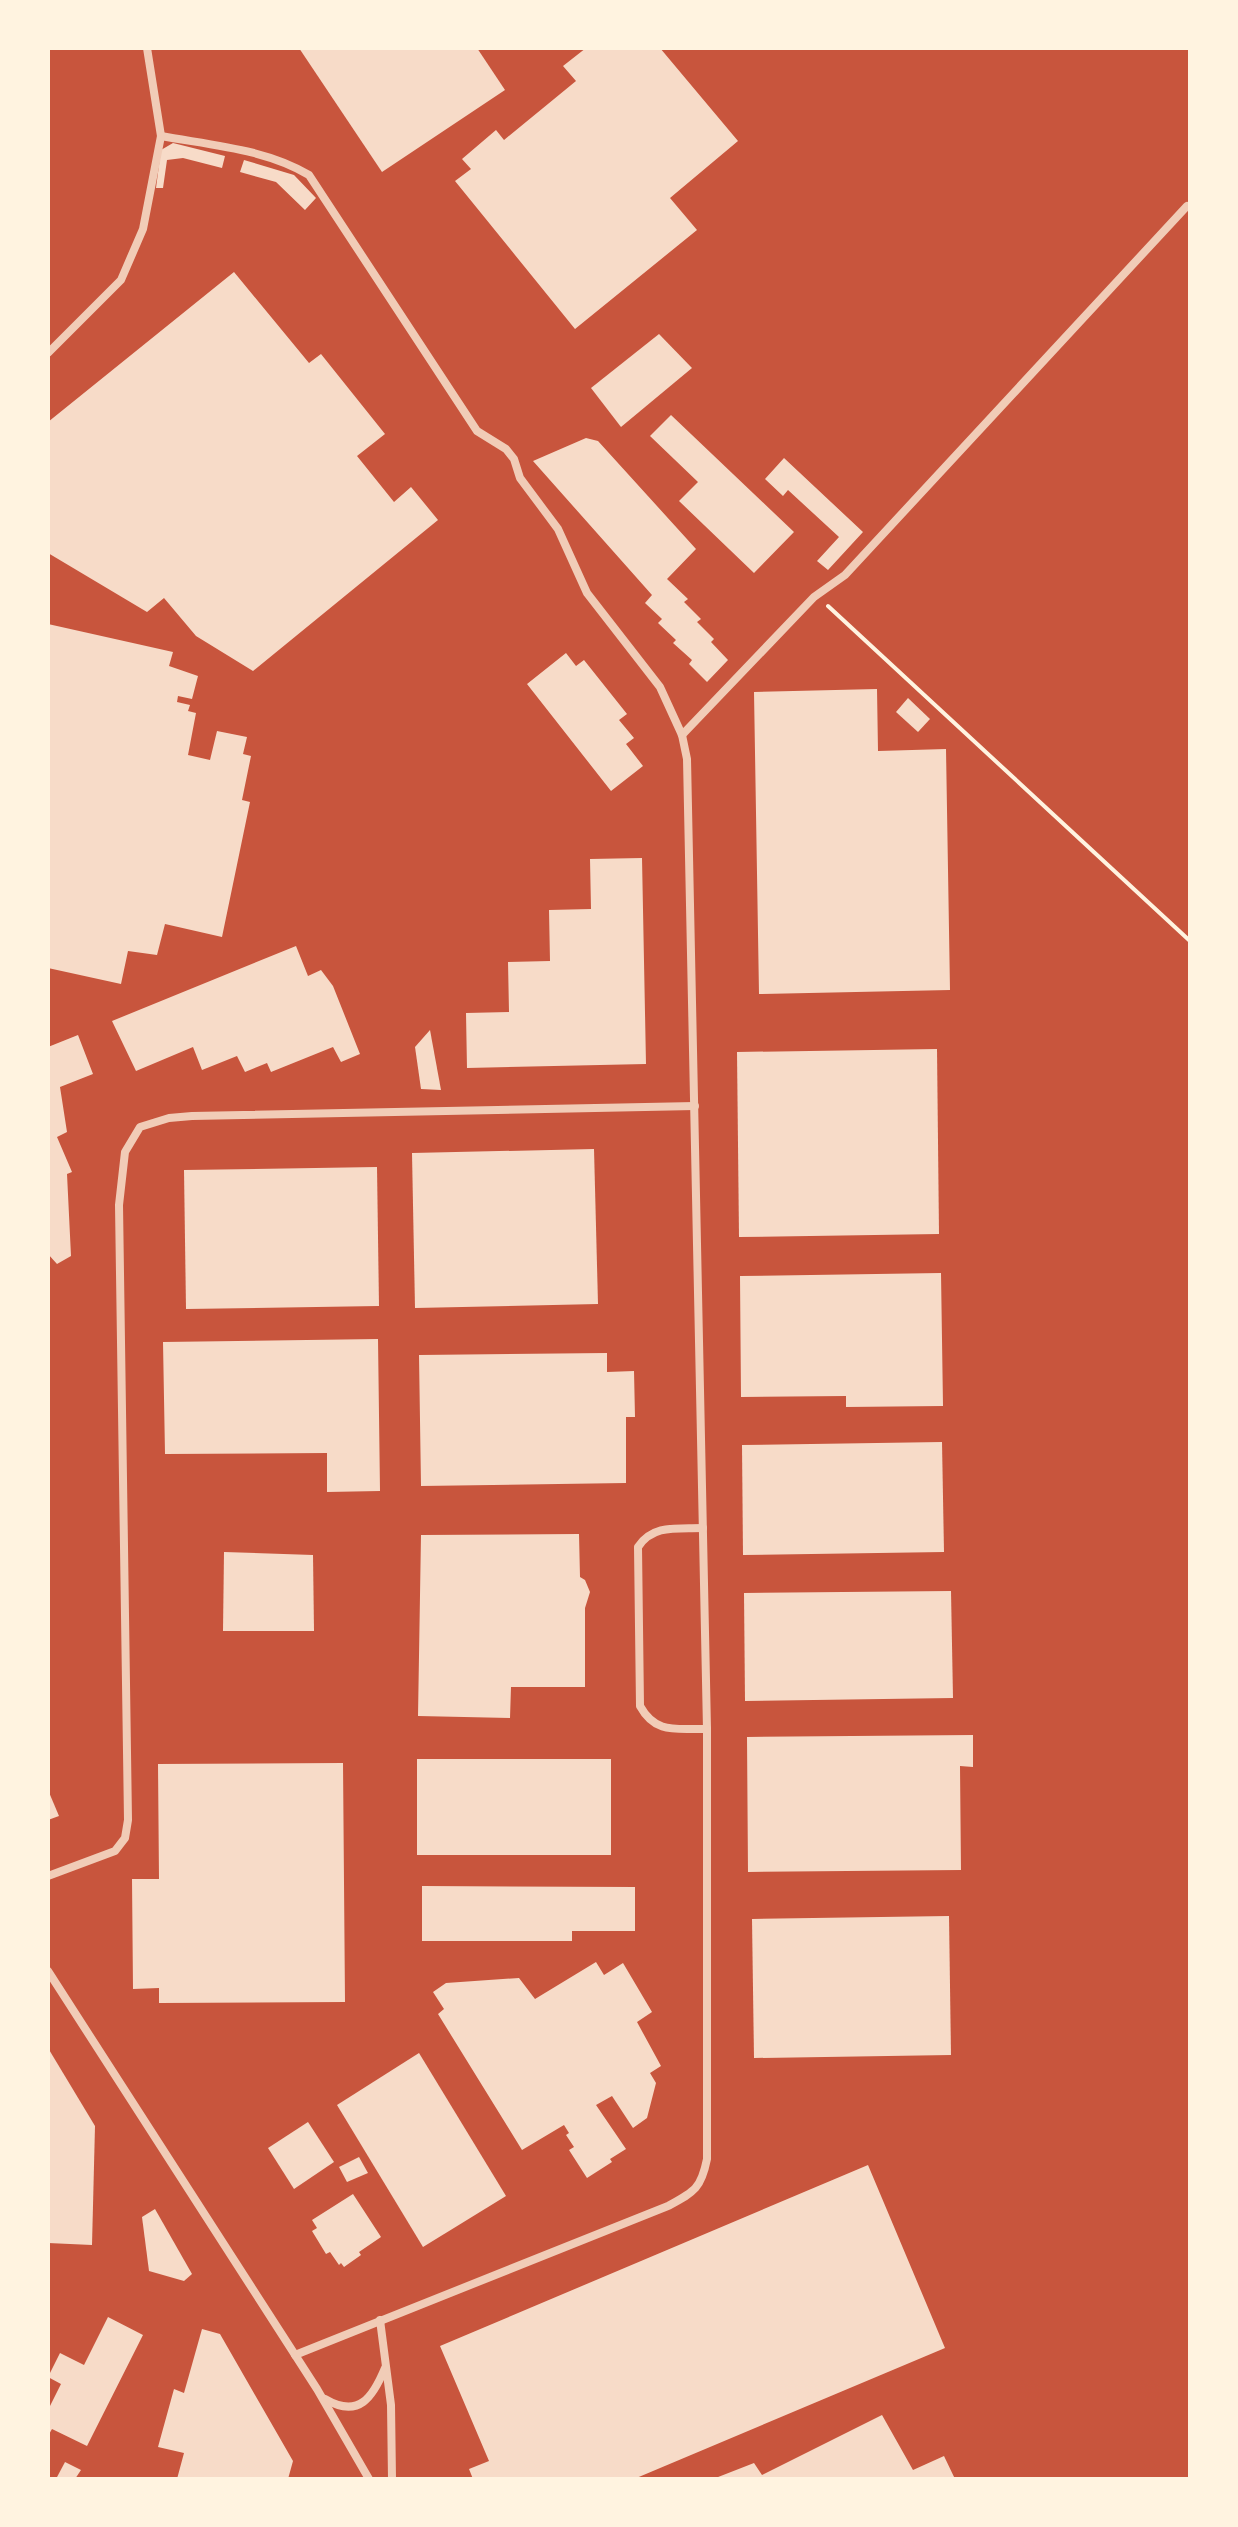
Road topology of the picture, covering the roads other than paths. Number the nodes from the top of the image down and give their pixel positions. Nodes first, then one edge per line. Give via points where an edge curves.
1 (147, 48) edge
2 (161, 136) junction
3 (1187, 206) dead end
4 (48, 353) edge
5 (682, 735) junction
6 (695, 1106) junction
7 (703, 1528) junction
8 (707, 1729) junction
9 (48, 1876) edge
10 (48, 1971) edge
11 (380, 2320) junction
12 (295, 2355) junction
13 (386, 2365) junction
14 (317, 2389) junction
15 (369, 2479) edge
16 (392, 2479) edge

1 - 2 street
2 - 4 street via 143,229 121,280
2 - 5 street via 289,163 309,175 477,431 514,459 520,478 558,529 587,593 660,687
3 - 5 street via 845,575 814,597
5 - 6 street via 687,759
6 - 7 street
6 - 9 street via 192,1116 140,1127 125,1152 119,1205 128,1820 125,1838 115,1851
7 - 8 street
7 - 8 street via 661,1529 638,1547 640,1706 659,1728
8 - 11 street via 703,2180 668,2206
10 - 12 street
11 - 12 street
11 - 13 street
12 - 14 street
13 - 14 street via 375,2390 358,2405 334,2405
13 - 16 street
14 - 15 street

